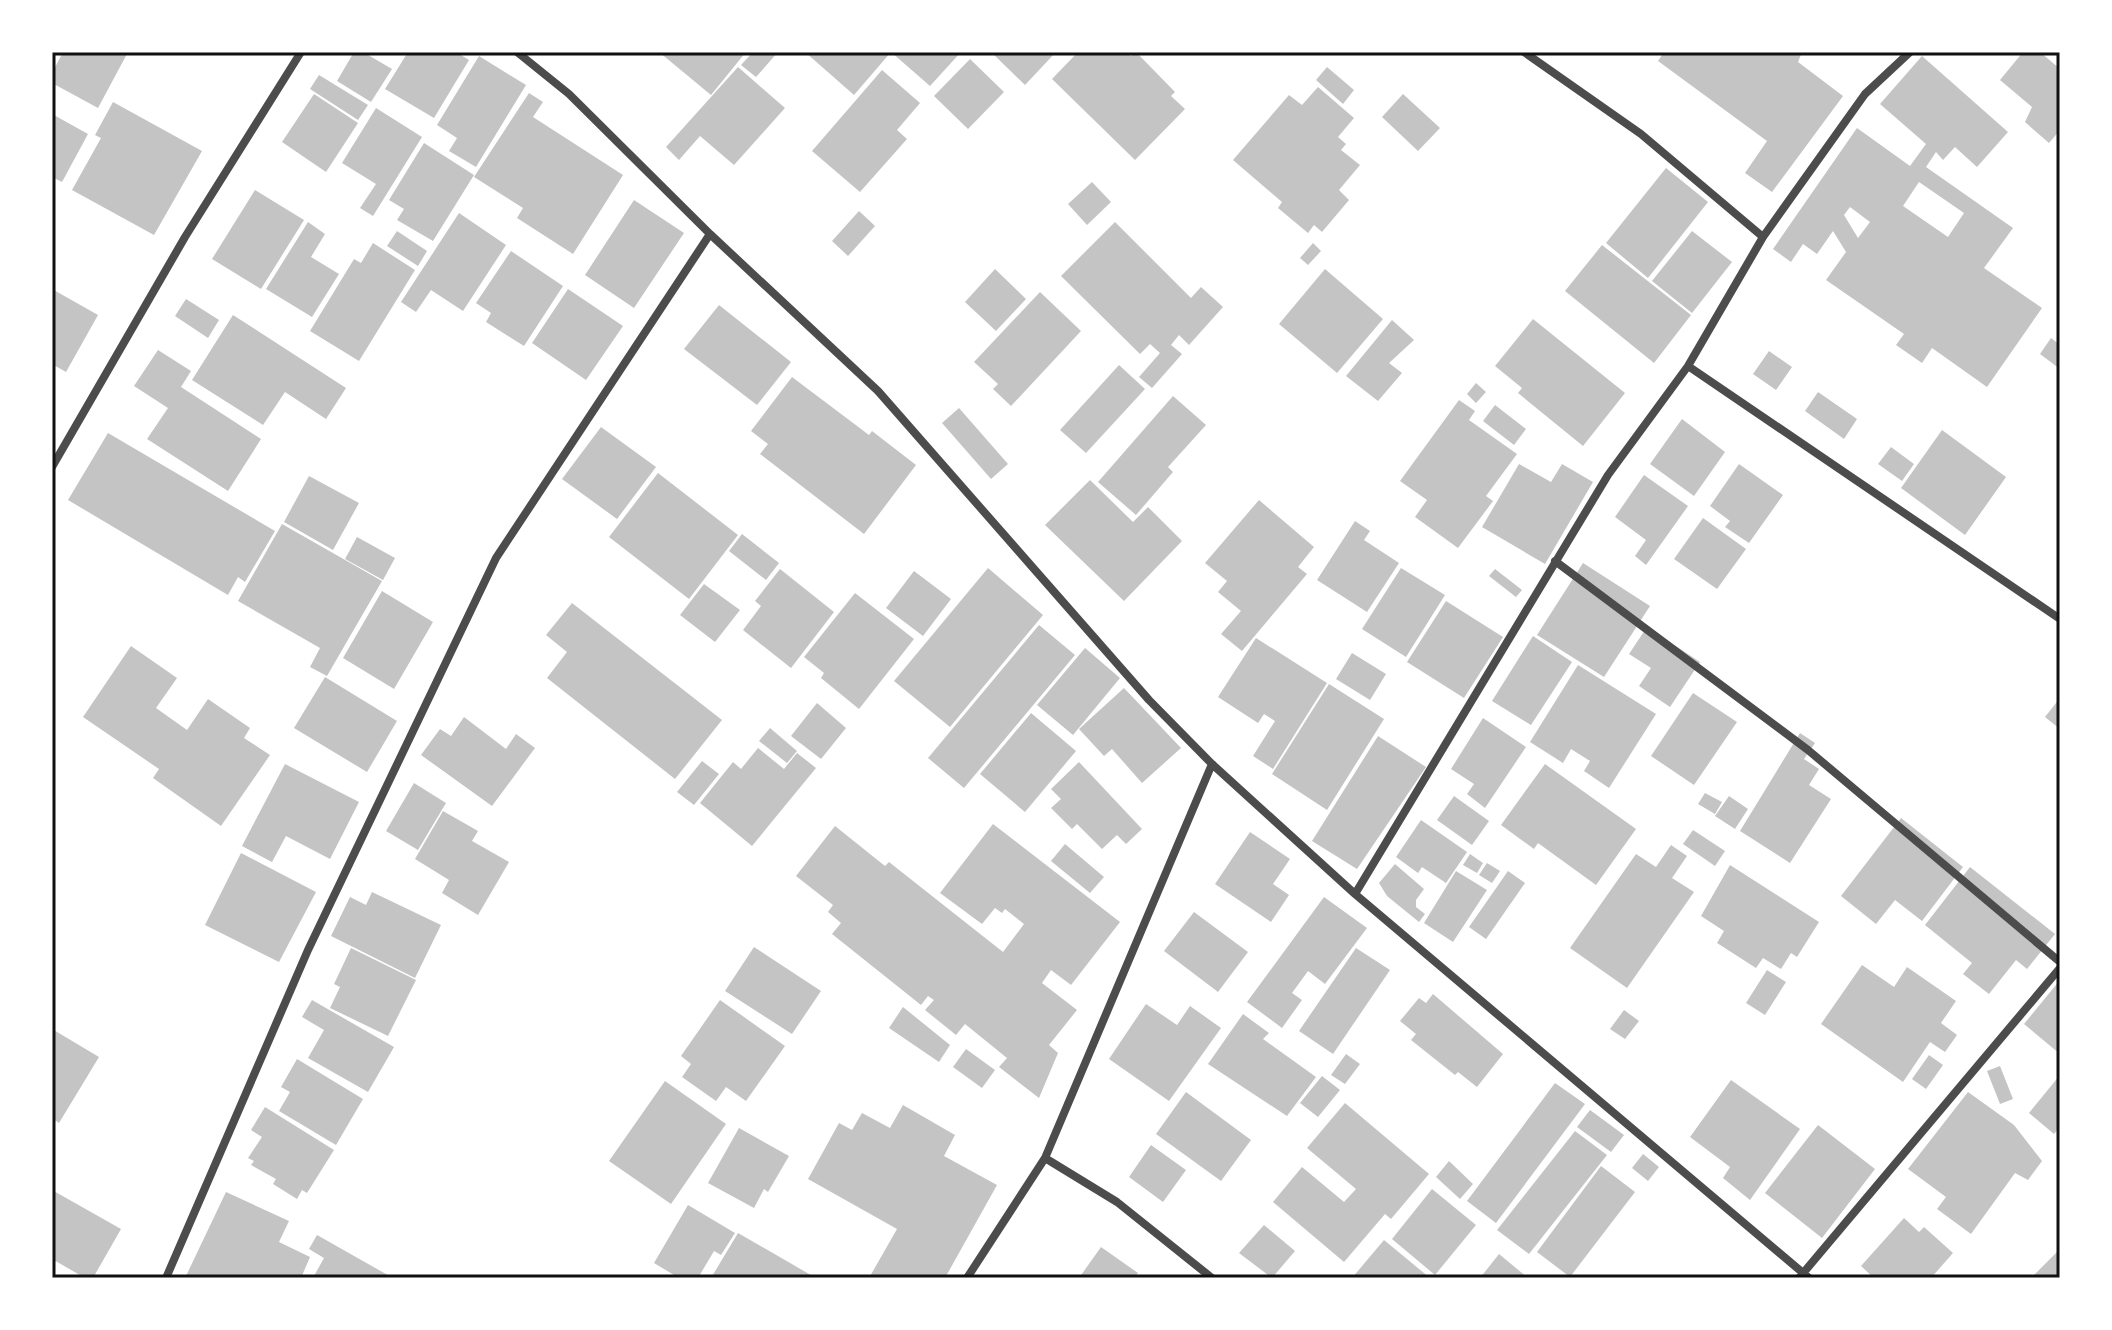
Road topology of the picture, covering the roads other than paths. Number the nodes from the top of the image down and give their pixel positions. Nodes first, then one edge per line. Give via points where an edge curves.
1 (301, 52) edge
2 (517, 52) edge
3 (1524, 52) edge
4 (1910, 52) edge
5 (710, 234) junction
6 (1763, 237) junction
7 (1688, 366) junction
8 (52, 467) edge
9 (1555, 561) junction
10 (2060, 619) edge
11 (1212, 764) junction
12 (1355, 894) junction
13 (2060, 962) edge
14 (2060, 968) edge
15 (1045, 1158) junction
16 (1804, 1276) edge
17 (166, 1278) edge
18 (967, 1278) edge
19 (1212, 1278) edge

1 - 8 street via 185,237
2 - 5 street via 569,94
3 - 6 street via 1641,134
4 - 6 street via 1865,94
5 - 11 street via 878,391 1149,700
5 - 17 street via 496,558 308,950
6 - 7 street
7 - 9 street via 1608,475
7 - 10 street
9 - 12 street
9 - 13 street via 1808,750
11 - 12 street
11 - 15 street
12 - 16 street
14 - 16 street
15 - 18 street
15 - 19 street via 1117,1202

